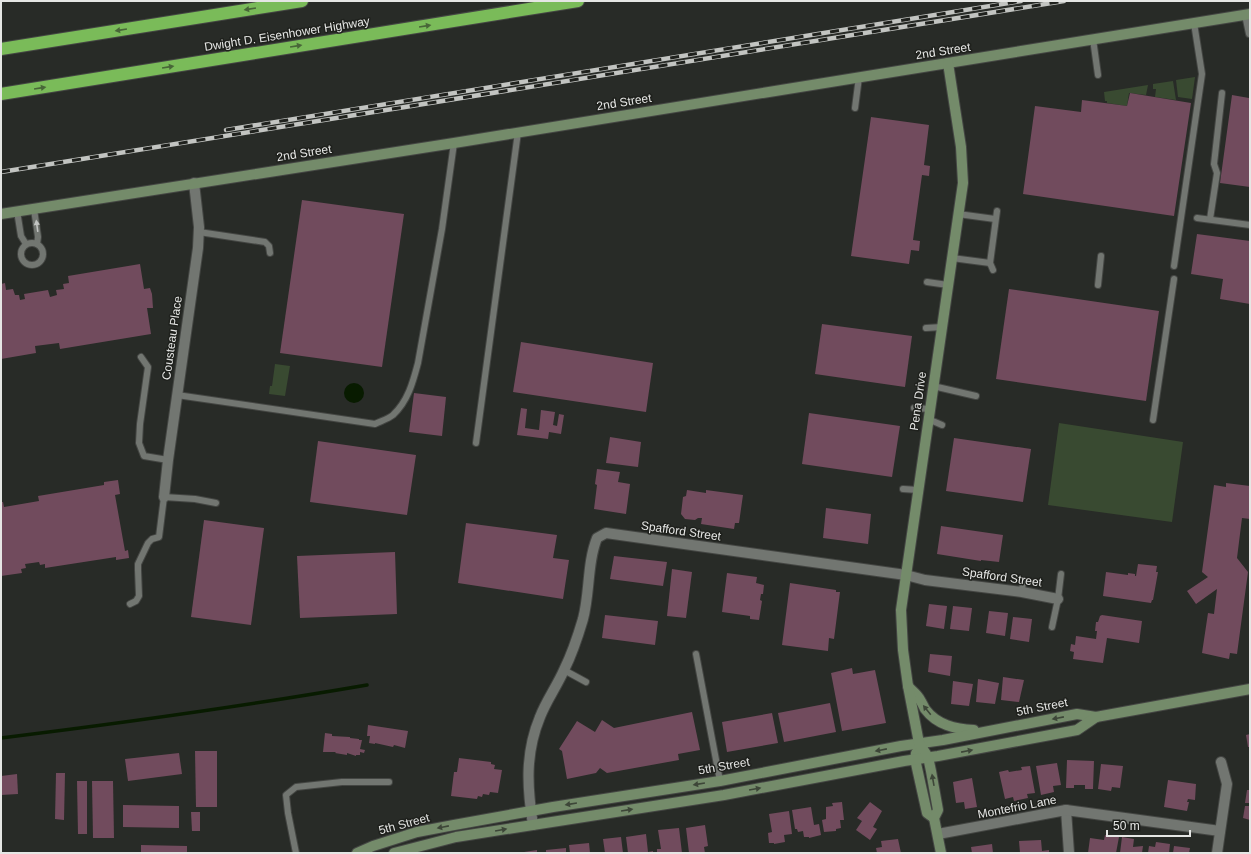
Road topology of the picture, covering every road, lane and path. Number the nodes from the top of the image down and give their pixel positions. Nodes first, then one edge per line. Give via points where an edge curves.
1 (302, 1) edge
2 (578, 1) edge
3 (1248, 14) edge
4 (1194, 23) junction
5 (1249, 34) dead end
6 (1093, 39) junction
7 (1, 49) edge
8 (948, 63) junction
9 (1098, 75) dead end
10 (859, 78) junction
11 (1222, 93) dead end
12 (1, 94) edge
13 (855, 108) dead end
14 (518, 132) junction
15 (454, 142) junction
16 (194, 184) junction
17 (34, 209) junction
18 (17, 211) junction
19 (996, 211) dead end
20 (1, 214) edge
21 (958, 214) junction
22 (1197, 218) dead end
23 (995, 219) junction
24 (1210, 220) junction
25 (1250, 225) edge
26 (199, 232) junction
27 (26, 244) junction
28 (37, 244) junction
29 (270, 253) dead end
30 (1102, 256) dead end
31 (952, 258) junction
32 (990, 263) junction
33 (1174, 266) dead end
34 (994, 270) dead end
35 (1174, 279) dead end
36 (926, 282) dead end
37 (948, 285) junction
38 (1098, 285) dead end
39 (942, 327) junction
40 (926, 328) dead end
41 (141, 357) dead end
42 (933, 386) junction
43 (177, 395) junction
44 (976, 396) dead end
45 (914, 408) dead end
46 (929, 414) junction
47 (1153, 420) dead end
48 (942, 425) dead end
49 (476, 443) dead end
50 (168, 460) junction
51 (903, 489) dead end
52 (918, 490) junction
53 (164, 496) junction
54 (216, 503) dead end
55 (1061, 574) dead end
56 (906, 575) junction
57 (1023, 580) dead end
58 (1022, 592) junction
59 (1058, 599) junction
60 (130, 604) dead end
61 (1052, 626) dead end
62 (696, 654) dead end
63 (564, 670) junction
64 (586, 682) dead end
65 (908, 686) junction
66 (1250, 689) edge
67 (1096, 717) junction
68 (988, 730) junction
69 (919, 743) junction
70 (928, 757) junction
71 (915, 759) junction
72 (1221, 762) dead end
73 (720, 781) junction
74 (389, 782) dead end
75 (1066, 810) junction
76 (531, 811) junction
77 (934, 818) junction
78 (533, 825) junction
79 (1220, 831) junction
80 (938, 834) junction
81 (296, 853) edge
82 (357, 853) edge
83 (394, 853) edge
84 (941, 853) edge
85 (1069, 853) edge
86 (1217, 853) edge

1 -> 7 highway
12 -> 2 highway, Dwight D. Eisenhower Highway
3 - 4 street, 2nd Street
3 - 5 lane
4 - 6 street, 2nd Street
4 - 33 lane via 1202,74
6 - 8 street, 2nd Street
6 - 9 lane
8 - 10 street, 2nd Street
8 - 21 street, Pena Drive via 962,147 963,183
10 - 13 lane
10 - 14 street, 2nd Street
11 - 24 lane via 1214,164 1217,173
14 - 15 street, 2nd Street
14 - 49 lane
15 - 16 street, 2nd Street
15 - 43 lane via 442,229 418,363 413,384 392,415 375,424
16 - 17 street, 2nd Street
16 - 26 street, Cousteau Place
17 - 18 street, 2nd Street
28 -> 17 lane
18 - 20 street, 2nd Street
18 - 27 lane via 21,236
19 - 23 lane
21 - 23 lane
21 - 31 street, Pena Drive
22 - 24 lane
23 - 32 lane
24 - 25 lane
26 - 29 lane via 266,242
26 - 43 street, Cousteau Place
27 - 28 lane
27 - 28 lane via 22,248 22,259 27,264 34,265 41,261 43,254
30 - 38 lane
31 - 32 lane
31 - 37 street, Pena Drive
32 - 34 lane
35 - 47 lane
36 - 37 lane
37 - 39 street, Pena Drive
39 - 40 lane
39 - 42 street, Pena Drive
41 - 50 lane via 148,368 139,443 144,456
42 - 44 lane
42 - 46 street, Pena Drive
43 - 50 street, Cousteau Place
45 - 46 lane
46 - 48 lane
46 - 52 street, Pena Drive
50 - 53 street, Cousteau Place
51 - 52 lane
52 - 56 street, Pena Drive
53 - 54 lane
53 - 60 lane via 159,537 152,539 148,544 138,564 139,596
55 - 59 lane
56 - 58 street, Spafford Street via 925,580
56 - 63 street, Spafford Street via 606,533 597,538 593,549 583,617
56 - 65 street, Pena Drive via 901,610
57 - 58 lane
58 - 59 street, Spafford Street
59 - 61 lane
62 - 73 lane
63 - 64 lane
63 - 76 street, Spafford Street via 540,717 530,751 528,772
68 -> 65 street via 961,729 943,724 930,715
65 - 69 street, Pena Drive
66 - 67 street, 5th Street
67 -> 68 street, 5th Street via 1077,714
70 -> 67 street, 5th Street via 1077,730
68 - 69 street, 5th Street
69 - 70 street
69 - 71 street
69 -> 73 street, 5th Street
70 - 71 street, 5th Street
77 -> 70 street via 938,810
71 - 77 street via 927,813
78 -> 71 street, 5th Street via 724,795
72 - 79 street via 1227,784
73 -> 76 street, 5th Street
74 - 81 lane via 342,782 296,787 286,795
75 - 79 street, Montefrio Lane
75 - 80 street, Montefrio Lane
75 - 85 street
76 - 78 street, Spafford Street
76 -> 82 street, 5th Street via 417,832
77 - 80 street
83 -> 78 street, 5th Street via 456,837
79 - 86 street
80 - 84 street

